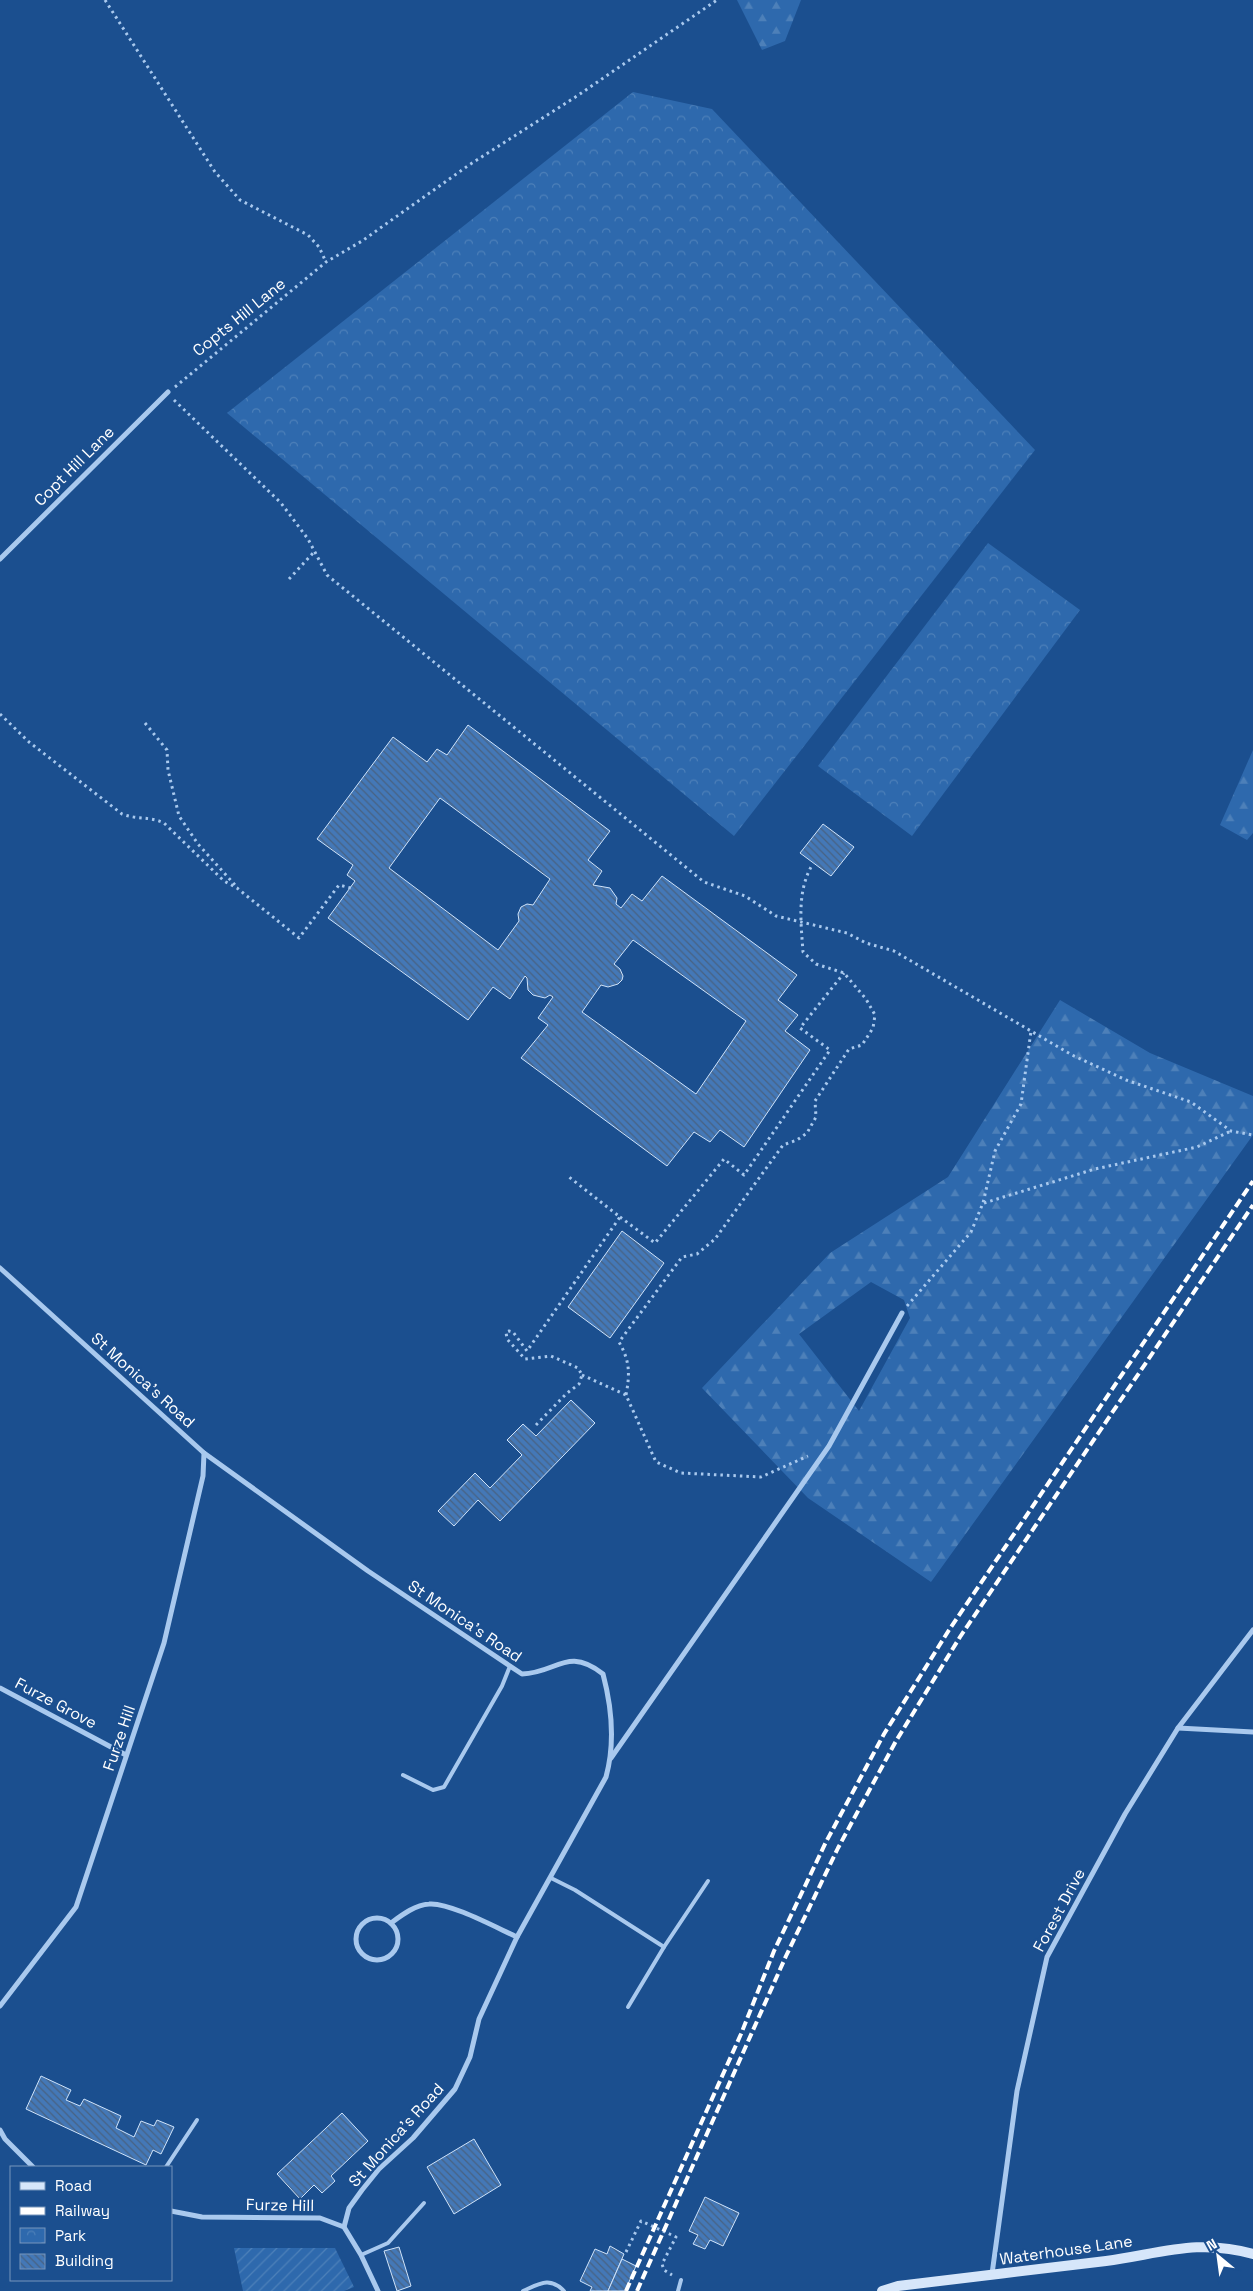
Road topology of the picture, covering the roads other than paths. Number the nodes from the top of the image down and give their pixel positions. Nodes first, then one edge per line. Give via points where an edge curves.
1 (168, 392) road end
2 (0, 558) edge
3 (0, 1268) edge
4 (902, 1313) road end
5 (204, 1452) junction
6 (1253, 1630) edge
7 (510, 1666) junction
8 (0, 1688) edge
9 (1178, 1728) junction
10 (1253, 1732) edge
11 (126, 1755) junction
12 (611, 1758) junction
13 (403, 1775) dead end
14 (551, 1878) junction
15 (708, 1881) dead end
16 (391, 1923) junction
17 (517, 1937) junction
18 (664, 1947) junction
19 (0, 2006) edge
20 (628, 2007) dead end
21 (197, 2120) dead end
22 (0, 2130) edge
23 (32, 2166) edge
24 (167, 2166) edge
25 (424, 2203) dead end
26 (172, 2211) edge
27 (344, 2227) junction
28 (1253, 2254) edge
29 (361, 2255) junction
30 (992, 2275) junction
31 (681, 2280) road end
32 (378, 2291) edge
33 (523, 2291) edge
34 (564, 2291) edge
35 (678, 2291) edge
36 (882, 2291) edge

1 - 2 street, Copt Hill Lane
3 - 5 street, St Monica's Road
4 - 12 street via 829,1446
5 - 7 street, St Monica's Road via 368,1571
5 - 11 street, Furze Hill via 203,1476 164,1642
6 - 9 street, Forest Drive
7 - 12 street, St Monica's Road via 522,1674 534,1674 556,1664 577,1660 592,1665 603,1674 611,1720
7 - 13 lane via 444,1787 433,1790
8 - 11 street, Furze Grove
9 - 10 street
9 - 30 street, Forest Drive via 1125,1814 1047,1957 1017,2091
11 - 19 street, Furze Hill via 76,1907
12 - 14 street, St Monica's Road via 606,1777
14 - 17 street, St Monica's Road
14 - 18 lane
15 - 18 lane
16 - 16 street via 398,1938 395,1950 382,1959 374,1960 362,1955 355,1941 359,1926 374,1917
16 - 17 street via 414,1909 429,1904 444,1905
17 - 27 street, St Monica's Road via 479,2019 470,2057 455,2089 414,2138 362,2190 349,2208
18 - 20 lane
21 - 24 lane
22 - 23 street
25 - 29 lane via 388,2243
26 - 27 street, Furze Hill via 202,2217 320,2218
27 - 29 street
28 - 30 main road, Waterhouse Lane via 1230,2247 1190,2246
29 - 32 street
30 - 36 main road, Waterhouse Lane via 898,2286
31 - 35 lane
33 - 34 lane via 549,2282

